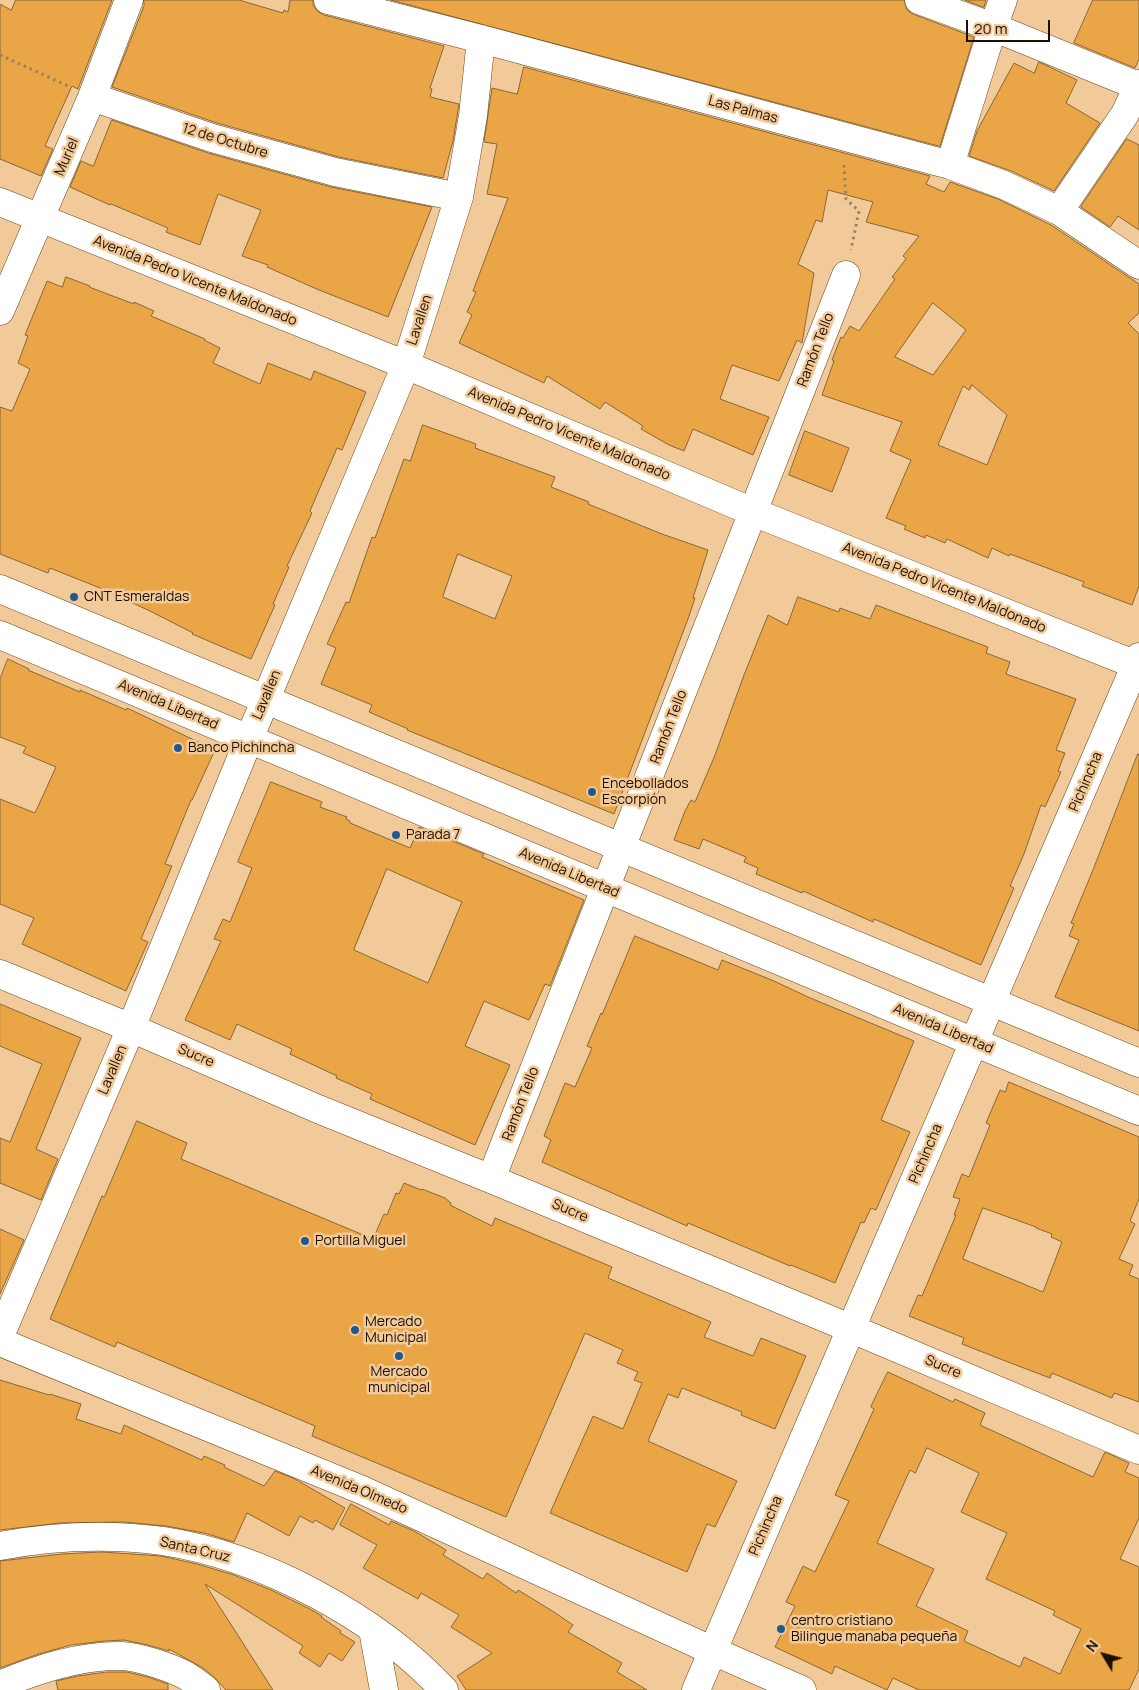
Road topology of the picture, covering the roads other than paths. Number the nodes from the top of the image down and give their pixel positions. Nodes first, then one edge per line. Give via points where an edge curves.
1 (129, 0) edge
2 (328, 0) edge
3 (919, 0) edge
4 (1004, 0) edge
5 (993, 27) junction
6 (481, 39) junction
7 (1138, 85) edge
8 (92, 97) junction
9 (1132, 119) edge
10 (950, 165) junction
11 (459, 197) junction
12 (0, 202) edge
13 (1059, 211) junction
14 (40, 219) junction
15 (1139, 265) edge
16 (846, 275) road end
17 (0, 312) edge
18 (406, 365) junction
19 (753, 512) junction
20 (0, 589) edge
21 (0, 635) edge
22 (1138, 662) edge
23 (266, 700) junction
24 (249, 739) junction
25 (621, 848) junction
26 (605, 888) junction
27 (0, 974) edge
28 (992, 1002) junction
29 (131, 1028) junction
30 (974, 1042) junction
31 (1139, 1063) edge
32 (1139, 1111) edge
33 (491, 1179) junction
34 (852, 1328) junction
35 (0, 1336) edge
36 (0, 1342) edge
37 (1139, 1450) edge
38 (0, 1546) edge
39 (373, 1630) junction
40 (712, 1651) junction
41 (0, 1685) edge
42 (206, 1690) edge
43 (384, 1690) edge
44 (444, 1690) edge
45 (696, 1690) edge
46 (802, 1690) edge

1 - 8 street, Muriel
2 - 6 street, Las Palmas
3 - 5 street
4 - 5 street
5 - 7 street
5 - 10 street
6 - 10 street, Las Palmas
6 - 11 street, Lavallen via 473,116
7 - 9 street
8 - 11 street, 12 de Octubre via 212,138 316,167
8 - 14 street, Muriel
9 - 13 street
10 - 13 street, Las Palmas via 1004,184
11 - 18 street, Lavallen
12 - 14 street, Avenida Pedro Vicente Maldonado
13 - 15 street, Las Palmas
14 - 17 street, Muriel
14 - 18 street, Avenida Pedro Vicente Maldonado
16 - 19 street, Ramón Tello
18 - 19 street, Avenida Pedro Vicente Maldonado
18 - 23 street, Lavallen
19 - 22 street, Avenida Pedro Vicente Maldonado
19 - 25 street, Ramón Tello
20 - 23 street
21 - 24 street, Avenida Libertad
22 - 28 street, Pichincha
23 - 24 street, Lavallen
23 - 25 street
24 - 26 street, Avenida Libertad
24 - 29 street, Lavallen
25 - 26 street, Ramón Tello
25 - 28 street
26 - 30 street, Avenida Libertad
26 - 33 street, Ramón Tello
27 - 29 street, Sucre
28 - 30 street, Pichincha
28 - 31 street
29 - 33 street, Sucre
29 - 35 street, Lavallen
30 - 32 street, Avenida Libertad
30 - 34 street, Pichincha
33 - 34 street, Sucre
34 - 37 street, Sucre
34 - 40 street, Pichincha
36 - 40 street, Avenida Olmedo via 362,1490
38 - 39 street, Santa Cruz via 70,1538 164,1542 242,1560 335,1604
39 - 43 street
39 - 44 street, Santa Cruz via 426,1670
40 - 45 street
40 - 46 street, Avenida Olmedo
41 - 42 street via 51,1666 124,1656 182,1673

